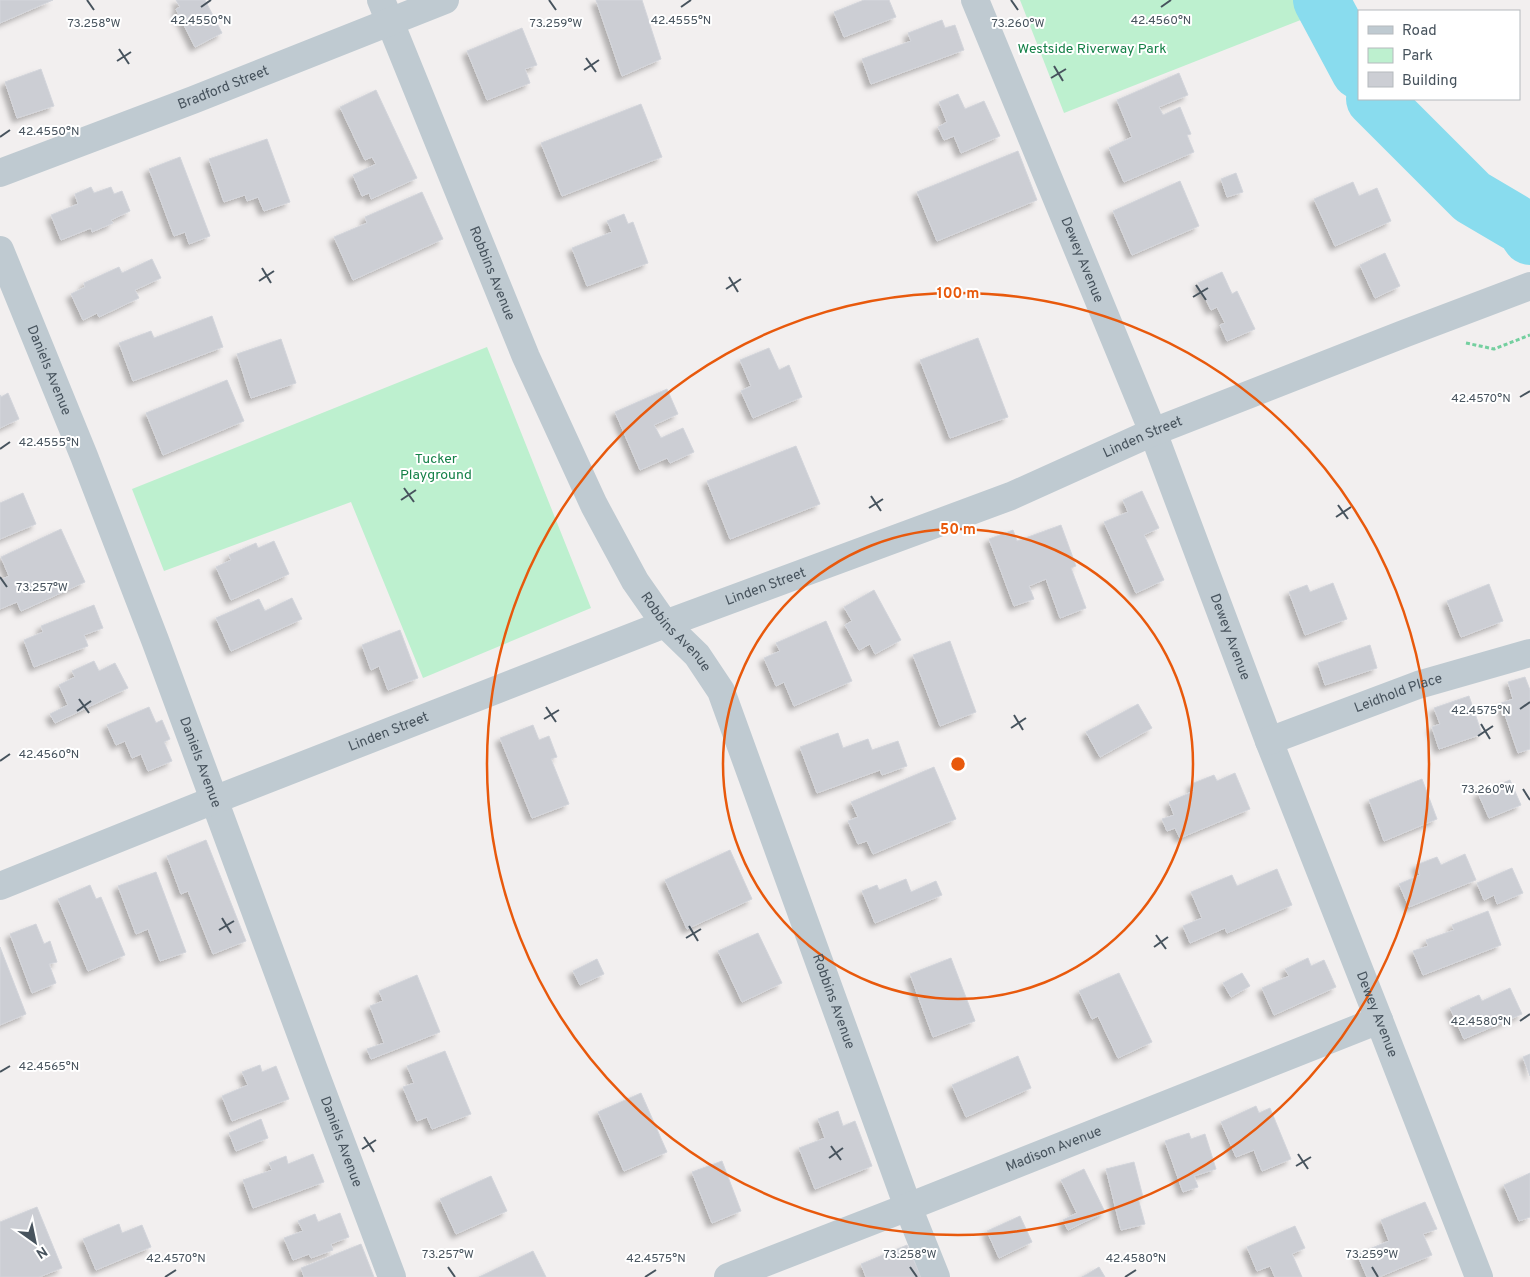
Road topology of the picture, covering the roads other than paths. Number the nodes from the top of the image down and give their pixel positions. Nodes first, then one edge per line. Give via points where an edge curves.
1 (445, 0) edge
2 (976, 0) edge
3 (385, 11) edge
4 (0, 173) edge
5 (0, 250) edge
6 (1530, 286) edge
7 (1153, 432) junction
8 (665, 624) junction
9 (1530, 653) edge
10 (1269, 741) junction
11 (214, 800) junction
12 (0, 886) edge
13 (1379, 1020) junction
14 (908, 1207) junction
15 (392, 1277) edge
16 (728, 1277) edge
17 (936, 1277) edge
18 (1479, 1277) edge

1 - 3 street, Bradford Street
2 - 7 street, Dewey Avenue
3 - 4 street, Bradford Street via 193,100
3 - 8 street, Robbins Avenue via 526,357 594,505 635,581
5 - 11 street, Daniels Avenue via 152,631
6 - 7 street, Linden Street
7 - 8 street, Linden Street via 1011,496
7 - 10 street, Dewey Avenue
8 - 11 street, Linden Street
8 - 14 street, Robbins Avenue via 697,655 721,692
9 - 10 street, Leidhold Place via 1418,685
10 - 13 street, Dewey Avenue
11 - 12 street, Linden Street
11 - 15 street, Daniels Avenue
13 - 14 street, Madison Avenue
13 - 18 street, Dewey Avenue
14 - 16 street, Madison Avenue
14 - 17 street, Robbins Avenue

